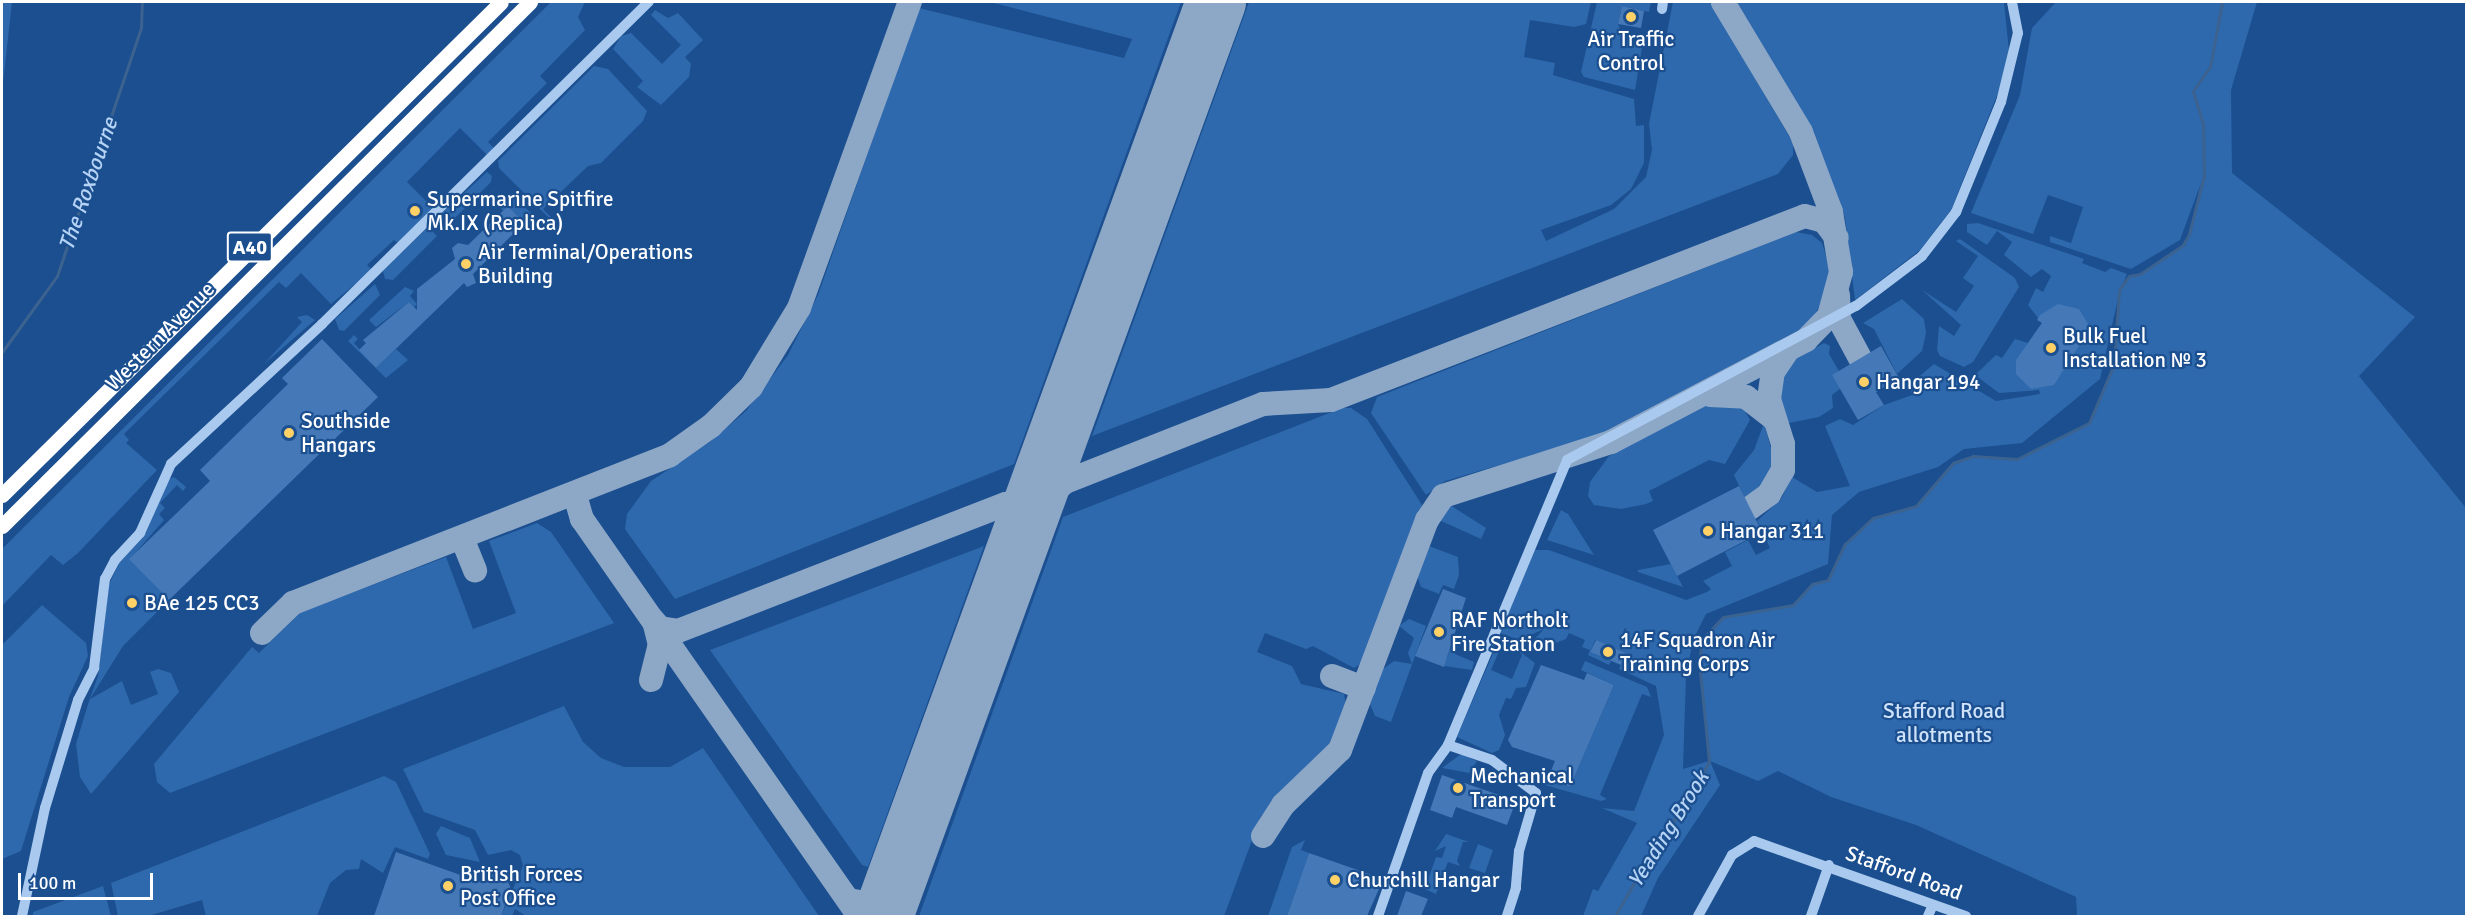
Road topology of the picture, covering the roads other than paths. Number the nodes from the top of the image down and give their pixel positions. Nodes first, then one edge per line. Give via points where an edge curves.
1 (501, 2) edge
2 (530, 2) edge
3 (648, 2) edge
4 (2012, 2) edge
5 (2, 495) edge
6 (2, 526) edge
7 (1448, 745) junction
8 (1829, 865) junction
9 (1933, 905) junction
10 (22, 916) edge
11 (1378, 916) edge
12 (1507, 916) edge
13 (1698, 916) edge
14 (1811, 916) edge
15 (1928, 916) edge
16 (1966, 916) edge

1 - 5 highway, Western Avenue / A40
2 - 6 highway, Western Avenue / A40
3 - 10 street via 322,324 171,464 140,533 115,560 105,579 94,668 78,700 45,808
4 - 7 street via 2018,33 2012,68 1949,225 1898,277 1856,306 1568,458
7 - 11 street via 1428,773
7 - 12 street via 1492,760 1536,793
8 - 9 street, Stafford Road
8 - 13 street, Stafford Road via 1747,841 1732,855
8 - 14 street
9 - 15 street
9 - 16 street, Stafford Road

